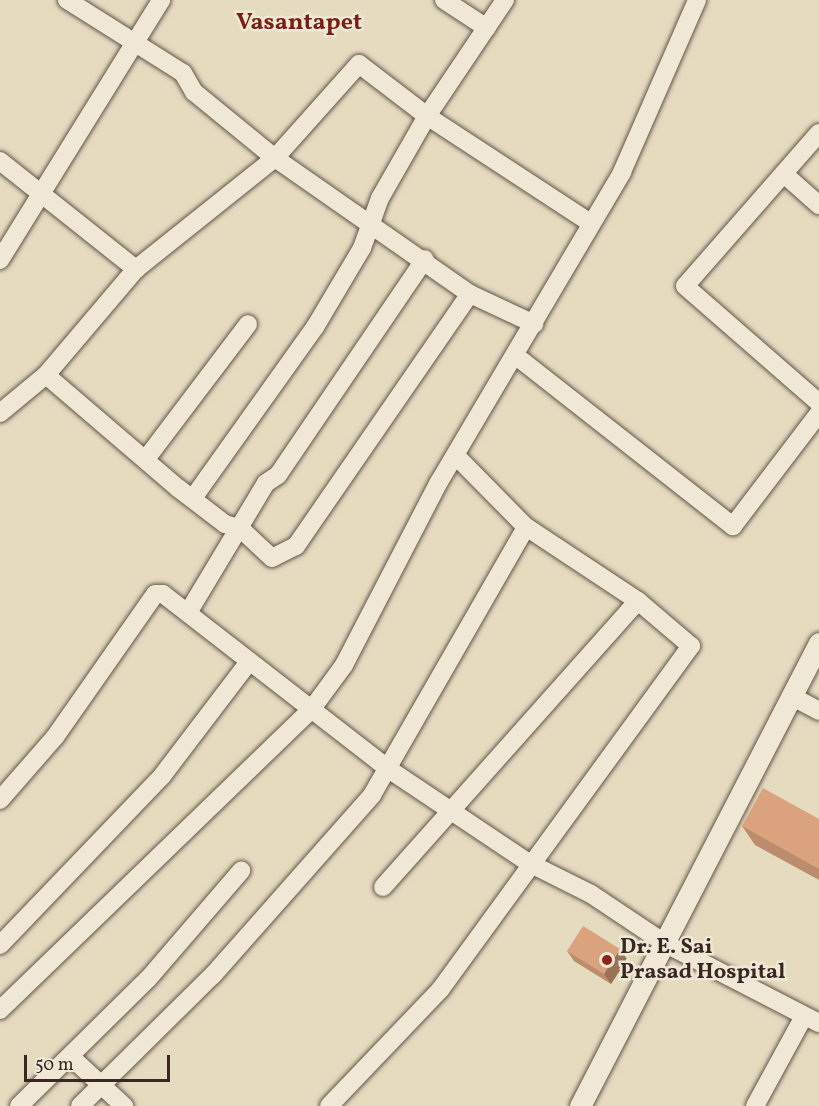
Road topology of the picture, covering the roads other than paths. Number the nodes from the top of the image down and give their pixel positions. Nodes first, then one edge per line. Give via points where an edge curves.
1 (67, 0) edge
2 (161, 0) edge
3 (444, 0) edge
4 (505, 0) edge
5 (697, 0) edge
6 (487, 28) junction
7 (132, 41) junction
8 (428, 116) junction
9 (819, 133) edge
10 (275, 158) junction
11 (0, 161) edge
12 (784, 174) junction
13 (37, 194) junction
14 (819, 205) edge
15 (372, 220) junction
16 (589, 222) junction
17 (424, 259) junction
18 (0, 260) edge
19 (135, 269) junction
20 (470, 294) junction
21 (248, 324) dead end
22 (534, 324) junction
23 (516, 356) junction
24 (46, 375) junction
25 (819, 403) edge
26 (0, 413) edge
27 (819, 413) edge
28 (458, 458) junction
29 (146, 459) junction
30 (195, 495) junction
31 (526, 527) junction
32 (241, 529) junction
33 (638, 601) junction
34 (189, 611) junction
35 (819, 643) edge
36 (248, 663) junction
37 (791, 696) junction
38 (311, 710) junction
39 (819, 711) edge
40 (387, 768) junction
41 (0, 800) edge
42 (450, 810) junction
43 (529, 863) junction
44 (241, 871) dead end
45 (383, 887) dead end
46 (666, 944) junction
47 (0, 945) edge
48 (0, 1010) edge
49 (812, 1019) edge
50 (70, 1056) junction
51 (100, 1084) junction
52 (19, 1106) edge
53 (80, 1106) edge
54 (124, 1106) edge
55 (329, 1106) edge
56 (580, 1106) edge
57 (755, 1106) edge

1 - 7 street
2 - 7 street
3 - 6 street
4 - 6 street
5 - 16 street via 622,171
6 - 8 street
7 - 10 street via 183,73 194,92
7 - 13 street
8 - 10 street via 359,64
8 - 15 street
8 - 16 street
9 - 12 street
10 - 15 street
10 - 19 street
11 - 13 street
12 - 14 street
12 - 25 street via 685,286
13 - 18 street
13 - 19 street
15 - 17 street
15 - 30 street via 362,248 315,327
16 - 22 street
17 - 20 street
17 - 32 street via 278,475 266,483
19 - 24 street
20 - 22 street
20 - 32 street via 296,546 272,558
21 - 29 street
22 - 23 street
23 - 27 street via 733,526
23 - 28 street
24 - 26 street
24 - 29 street
28 - 31 street
28 - 38 street via 440,482 344,665
29 - 30 street
30 - 32 street via 225,524
31 - 33 street
31 - 40 street
32 - 34 street
33 - 42 street
33 - 43 street via 691,646
34 - 36 street
34 - 41 street via 155,594 55,738
35 - 37 street
36 - 38 street
36 - 47 street via 162,776
37 - 39 street
37 - 46 street
38 - 40 street
38 - 48 street
40 - 42 street
40 - 51 street via 372,795 213,975
42 - 43 street
42 - 45 street
43 - 46 street via 606,903
43 - 55 street via 440,990
44 - 50 street via 148,979
46 - 49 street
46 - 56 street
49 - 57 street
50 - 51 street
50 - 52 street
51 - 53 street
51 - 54 street

